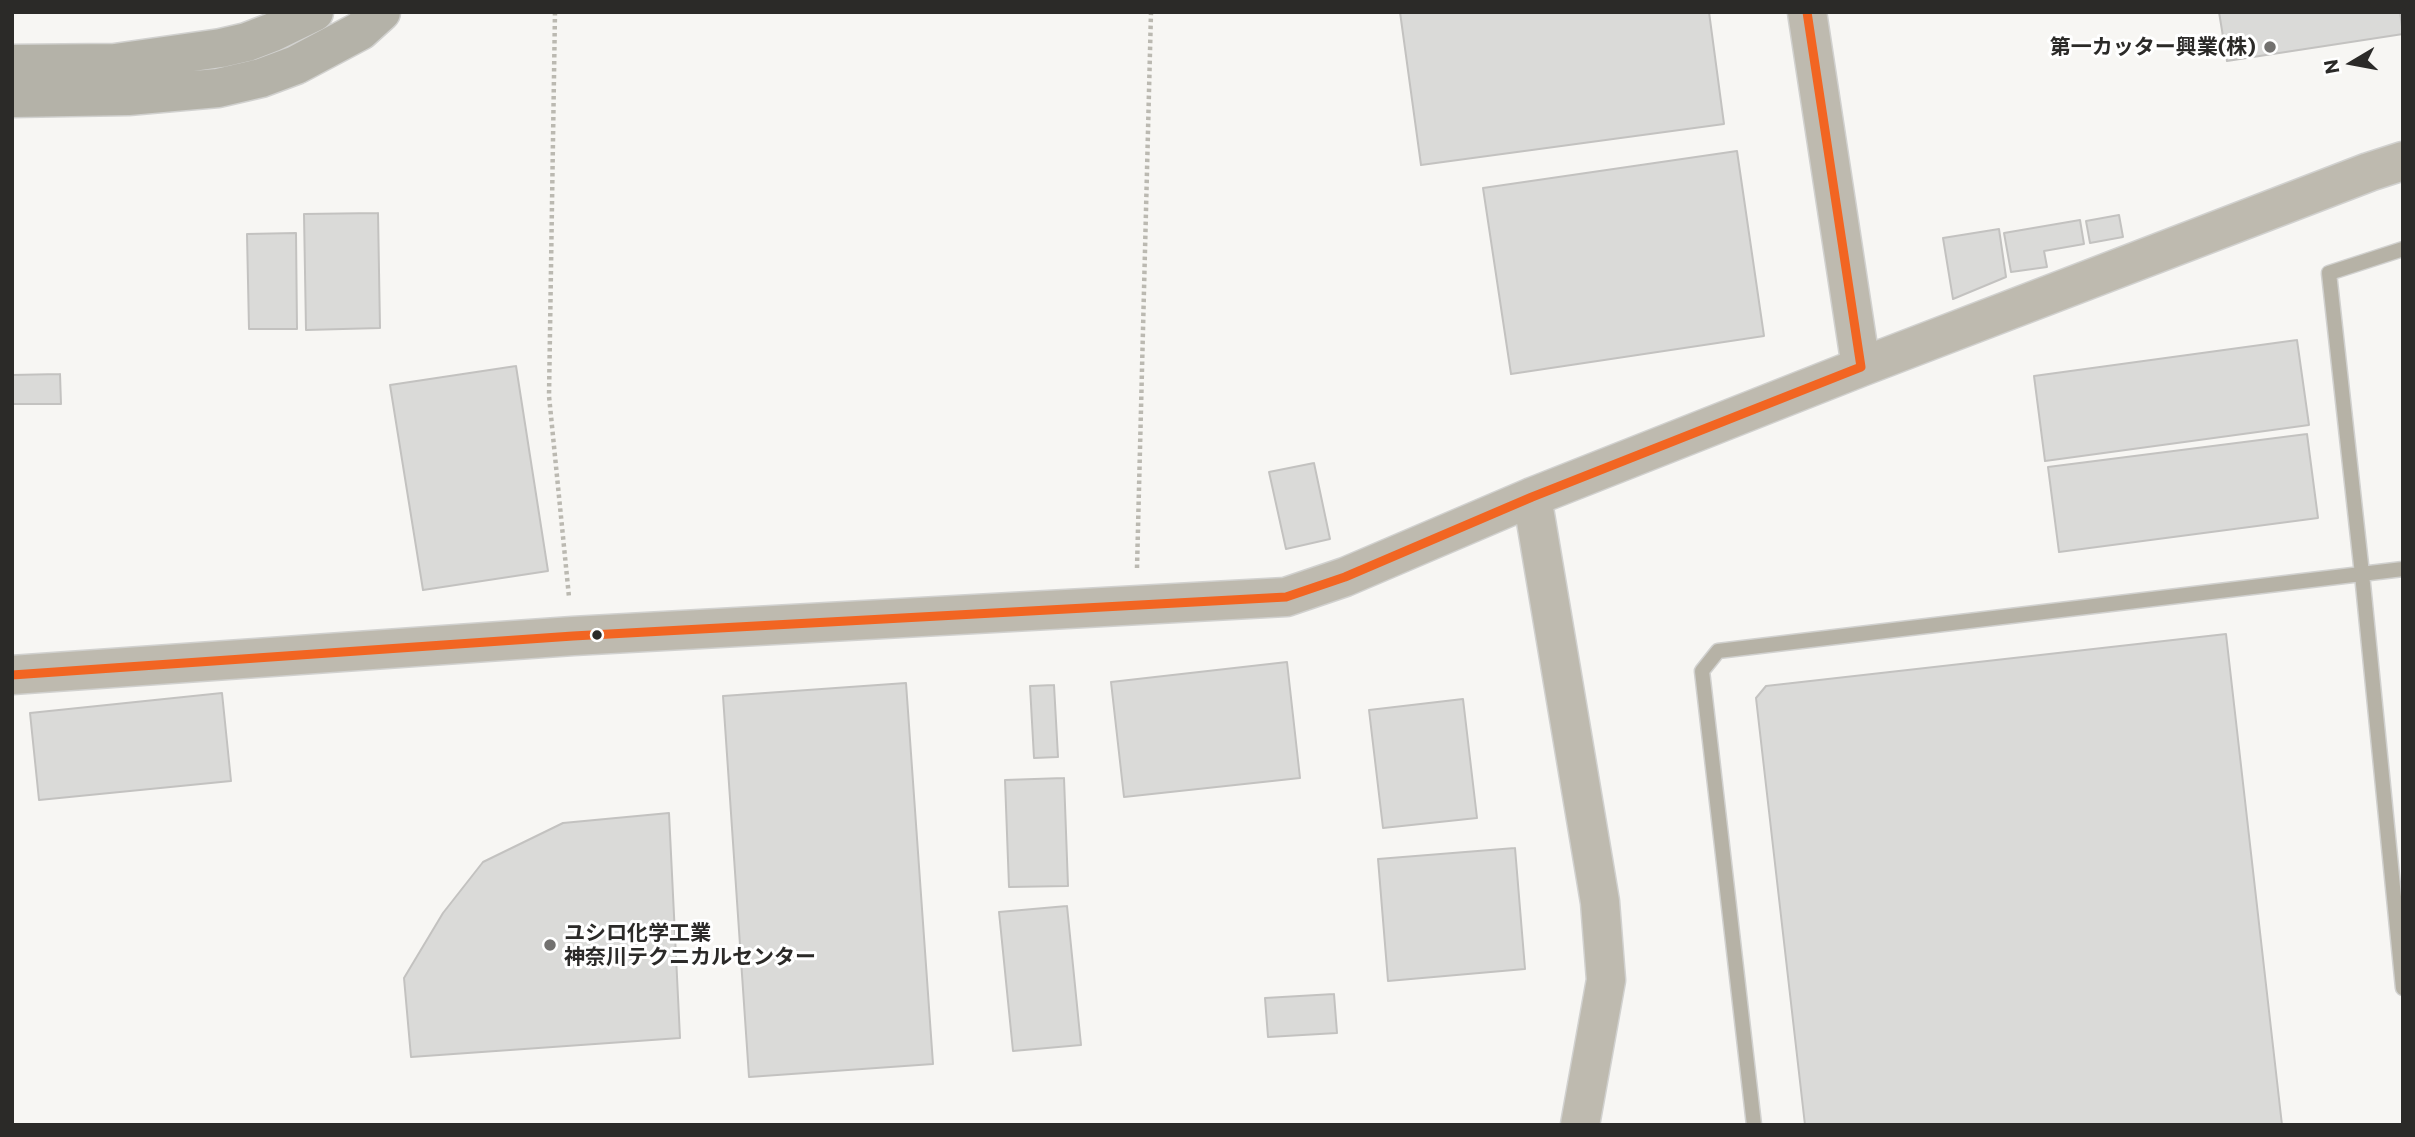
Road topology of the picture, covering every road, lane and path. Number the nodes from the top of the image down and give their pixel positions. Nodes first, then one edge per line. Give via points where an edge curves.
1 (314, 12) edge
2 (381, 12) edge
3 (555, 12) edge
4 (1151, 12) edge
5 (1807, 12) edge
6 (12, 64) edge
7 (12, 98) edge
8 (2403, 161) edge
9 (2403, 248) edge
10 (1861, 366) junction
11 (1532, 498) junction
12 (2403, 569) edge
13 (2362, 574) junction
14 (1136, 604) junction
15 (573, 636) junction
16 (12, 675) edge
17 (2403, 988) edge
18 (1580, 1125) edge
19 (1754, 1125) edge

1 - 6 highway via 273,32 221,48 115,63
2 - 7 highway via 360,31 261,78 218,88 128,96
3 - 15 path via 549,396
4 - 14 path
5 - 10 street
8 - 10 street
9 - 13 lane via 2329,273
10 - 11 street
11 - 14 street via 1286,597
11 - 18 street via 1600,902 1606,980
12 - 13 lane
13 - 17 lane
13 - 19 lane via 1718,651 1702,671
14 - 15 street
15 - 16 street

